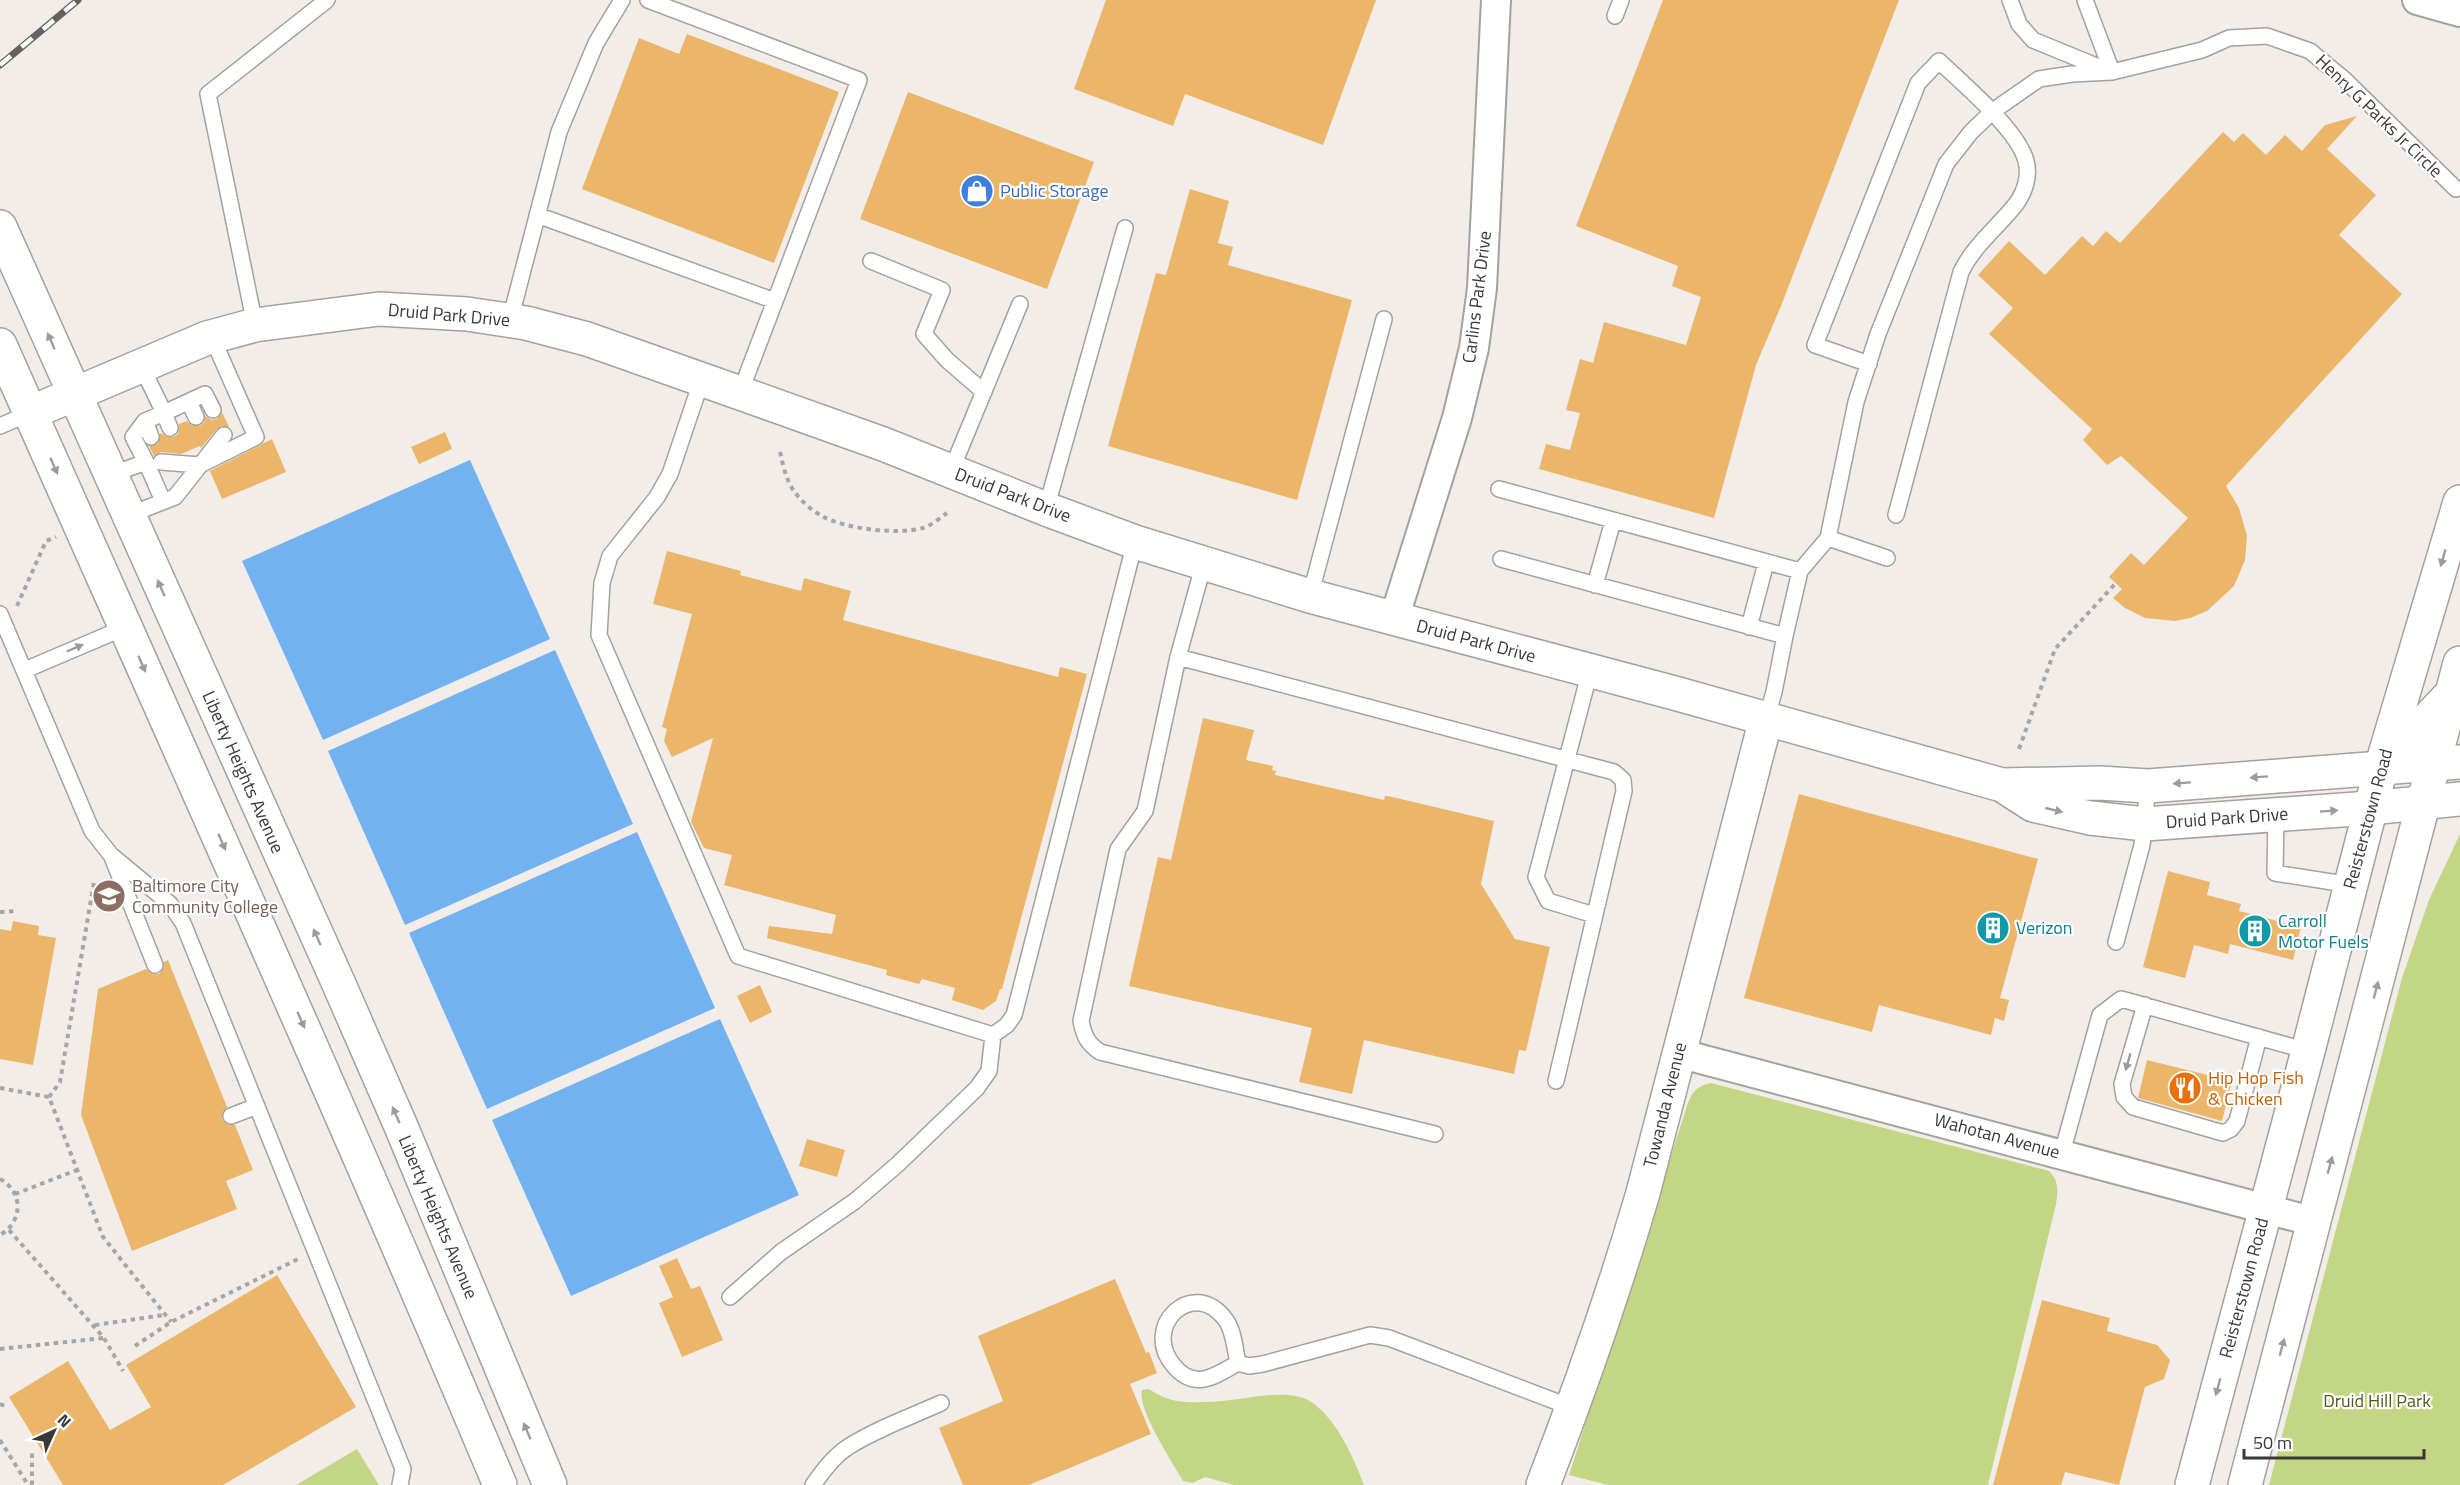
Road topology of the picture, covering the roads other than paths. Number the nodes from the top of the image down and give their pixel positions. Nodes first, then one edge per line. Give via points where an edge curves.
1 (327, 0) edge
2 (622, 0) edge
3 (648, 0) edge
4 (1496, 0) edge
5 (1621, 0) edge
6 (2010, 0) edge
7 (2085, 0) edge
8 (2417, 0) edge
9 (2452, 6) edge
10 (1615, 16) dead end
11 (2112, 72) junction
12 (1993, 111) junction
13 (2456, 189) dead end
14 (537, 215) junction
15 (0, 227) edge
16 (1125, 228) dead end
17 (870, 261) dead end
18 (775, 302) junction
19 (1020, 304) dead end
20 (1384, 319) dead end
21 (510, 320) junction
22 (255, 325) junction
23 (212, 337) junction
24 (0, 345) edge
25 (1869, 364) junction
26 (141, 366) junction
27 (702, 379) junction
28 (984, 392) junction
29 (740, 393) junction
30 (74, 394) junction
31 (189, 402) junction
32 (213, 410) dead end
33 (30, 413) junction
34 (164, 413) junction
35 (196, 417) dead end
36 (145, 422) junction
37 (0, 426) edge
38 (170, 428) dead end
39 (224, 435) dead end
40 (151, 437) dead end
41 (208, 442) dead end
42 (180, 454) dead end
43 (154, 462) junction
44 (200, 465) junction
45 (951, 471) junction
46 (110, 475) junction
47 (1499, 489) dead end
48 (163, 501) junction
49 (2460, 502) edge
50 (1046, 509) junction
51 (129, 515) junction
52 (1896, 515) dead end
53 (1613, 521) junction
54 (1828, 538) junction
55 (1136, 542) junction
56 (1887, 558) dead end
57 (1501, 559) dead end
58 (1204, 563) junction
59 (1767, 563) junction
60 (1800, 571) junction
61 (1595, 585) junction
62 (1310, 596) junction
63 (0, 614) edge
64 (1394, 619) junction
65 (126, 627) junction
66 (1749, 627) junction
67 (1785, 636) junction
68 (1178, 657) junction
69 (24, 670) junction
70 (1590, 671) junction
71 (2458, 680) edge
72 (1766, 719) junction
73 (2460, 739) edge
74 (1567, 760) junction
75 (2448, 763) edge
76 (2381, 768) junction
77 (2002, 785) junction
78 (2148, 786) junction
79 (2460, 799) edge
80 (2425, 803) junction
81 (2370, 808) junction
82 (2276, 815) junction
83 (2145, 824) junction
84 (111, 855) junction
85 (2351, 885) junction
86 (1594, 915) junction
87 (2116, 942) dead end
88 (155, 965) dead end
89 (2145, 1005) junction
90 (993, 1035) junction
91 (2259, 1037) junction
92 (2308, 1051) junction
93 (1678, 1053) junction
94 (1556, 1080) dead end
95 (257, 1106) junction
96 (231, 1116) dead end
97 (1435, 1134) dead end
98 (2062, 1153) junction
99 (2266, 1208) junction
100 (2315, 1222) junction
101 (730, 1297) dead end
102 (1238, 1363) junction
103 (941, 1404) dead end
104 (1572, 1408) junction
105 (400, 1485) edge
106 (500, 1485) edge
107 (550, 1485) edge
108 (813, 1485) edge
109 (1543, 1485) edge
110 (2192, 1485) edge
111 (2245, 1485) edge

1 - 22 lane via 208,94
2 - 14 lane via 596,43 559,132
3 - 18 lane via 859,80
4 - 64 street, Carlins Park Drive via 1482,288 1474,348 1457,418
5 - 10 lane
6 - 11 lane via 2019,24 2033,40
7 - 11 lane
8 - 9 street
11 - 12 lane, Henry G Parks Jr Circle via 2039,79
11 - 13 lane, Henry G Parks Jr Circle via 2202,50 2229,38 2267,36 2289,42 2310,51 2345,80
12 - 25 lane, Henry G Parks Jr Circle via 1946,164
12 - 25 lane via 1939,61 1918,83 1815,345
12 - 52 lane via 2024,153 2026,184 2018,202 1971,254 1961,272
14 - 18 lane
14 - 21 lane
30 -> 15 main road, Liberty Heights Avenue
16 - 50 lane
17 - 28 lane via 942,290 924,333 947,360
18 - 29 lane
19 - 28 lane
20 - 62 lane
21 - 22 main road, Druid Park Drive via 379,309
21 - 27 main road, Druid Park Drive via 587,339
22 - 23 main road, Druid Park Drive
23 - 26 main road, Druid Park Drive
23 - 44 lane via 256,437
24 - 33 main road
25 - 54 lane, Henry G Parks Jr Circle via 1856,402
26 - 30 main road, Druid Park Drive
26 - 34 lane
27 - 29 main road, Druid Park Drive
27 - 90 lane via 670,474 657,497 610,556 602,583 599,635 738,956
28 - 45 lane
29 - 45 main road, Druid Park Drive
30 - 33 main road, Druid Park Drive
30 - 46 main road, Liberty Heights Avenue
31 - 32 lane via 205,394
31 - 34 lane
31 - 35 lane
33 - 37 lane
33 -> 65 main road
34 - 36 lane
34 - 38 lane
36 - 40 lane
36 - 43 lane via 133,438
39 - 44 lane
41 - 44 lane
42 - 44 lane
43 - 44 lane
43 - 46 lane
43 - 48 lane
44 - 48 lane via 175,497
45 - 50 main road, Druid Park Drive
46 - 51 main road, Liberty Heights Avenue
47 - 53 lane
48 - 51 lane
49 -> 76 main road, Reisterstown Road
50 - 55 main road, Druid Park Drive
107 -> 51 main road, Liberty Heights Avenue via 400,1124
53 - 59 lane
53 - 61 lane
54 - 56 lane
54 - 60 lane
55 - 58 main road, Druid Park Drive
55 - 90 lane via 1014,1015
57 - 61 lane
58 - 62 main road, Druid Park Drive
58 - 68 lane
59 - 60 lane
59 - 66 lane
60 - 67 lane
61 - 66 lane
62 - 64 main road, Druid Park Drive
63 - 69 lane
64 - 70 main road, Druid Park Drive
69 -> 65 lane
65 -> 106 main road via 397,1240
66 - 67 lane
67 - 72 lane
68 - 74 lane
68 - 97 lane via 1144,811 1118,849 1081,1021 1083,1035 1100,1052
69 - 84 lane via 92,831
70 - 72 main road, Druid Park Drive
70 - 74 lane
71 - 75 main road
71 - 76 main road
72 - 77 main road, Druid Park Drive
72 - 93 main road, Towanda Avenue
73 - 75 main road
74 - 86 lane via 1536,877 1548,901
74 - 86 lane via 1614,772 1623,780 1624,791
75 - 76 main road, Druid Park Drive
75 - 80 main road
76 -> 78 main road, Druid Park Drive
76 - 81 main road, Reisterstown Road
77 - 78 main road, Druid Park Drive
77 -> 83 main road, Druid Park Drive via 2033,805 2090,818
78 - 83 lane
79 - 80 main road, Druid Park Drive
80 - 81 main road, Druid Park Drive
100 -> 80 main road
82 -> 81 main road, Druid Park Drive
81 - 85 main road, Reisterstown Road
82 - 83 main road, Druid Park Drive
82 - 85 lane via 2275,873
83 - 87 lane
84 - 88 lane
84 - 95 lane via 170,904 183,923
85 - 92 main road, Reisterstown Road
86 - 94 lane
89 - 91 lane
89 -> 91 lane via 2122,1084 2124,1097 2133,1107 2223,1133 2237,1121
89 - 98 lane via 2121,999 2100,1015
90 - 101 lane via 989,1071 977,1088 855,1201 782,1252
91 - 92 lane
92 - 99 main road, Reisterstown Road
93 - 98 street, Wahotan Avenue
93 - 104 main road, Towanda Avenue via 1622,1264
95 - 96 lane
95 - 105 lane via 403,1469
98 - 99 street, Wahotan Avenue
99 - 100 street, Wahotan Avenue
99 -> 110 main road, Reisterstown Road
111 -> 100 main road
102 - 102 lane via 1226,1320 1215,1310 1200,1303 1186,1304 1174,1311 1164,1325 1167,1358 1192,1380 1209,1379
102 - 104 lane via 1263,1364 1370,1335 1389,1338
103 - 108 lane via 847,1448
104 - 109 main road, Towanda Avenue

